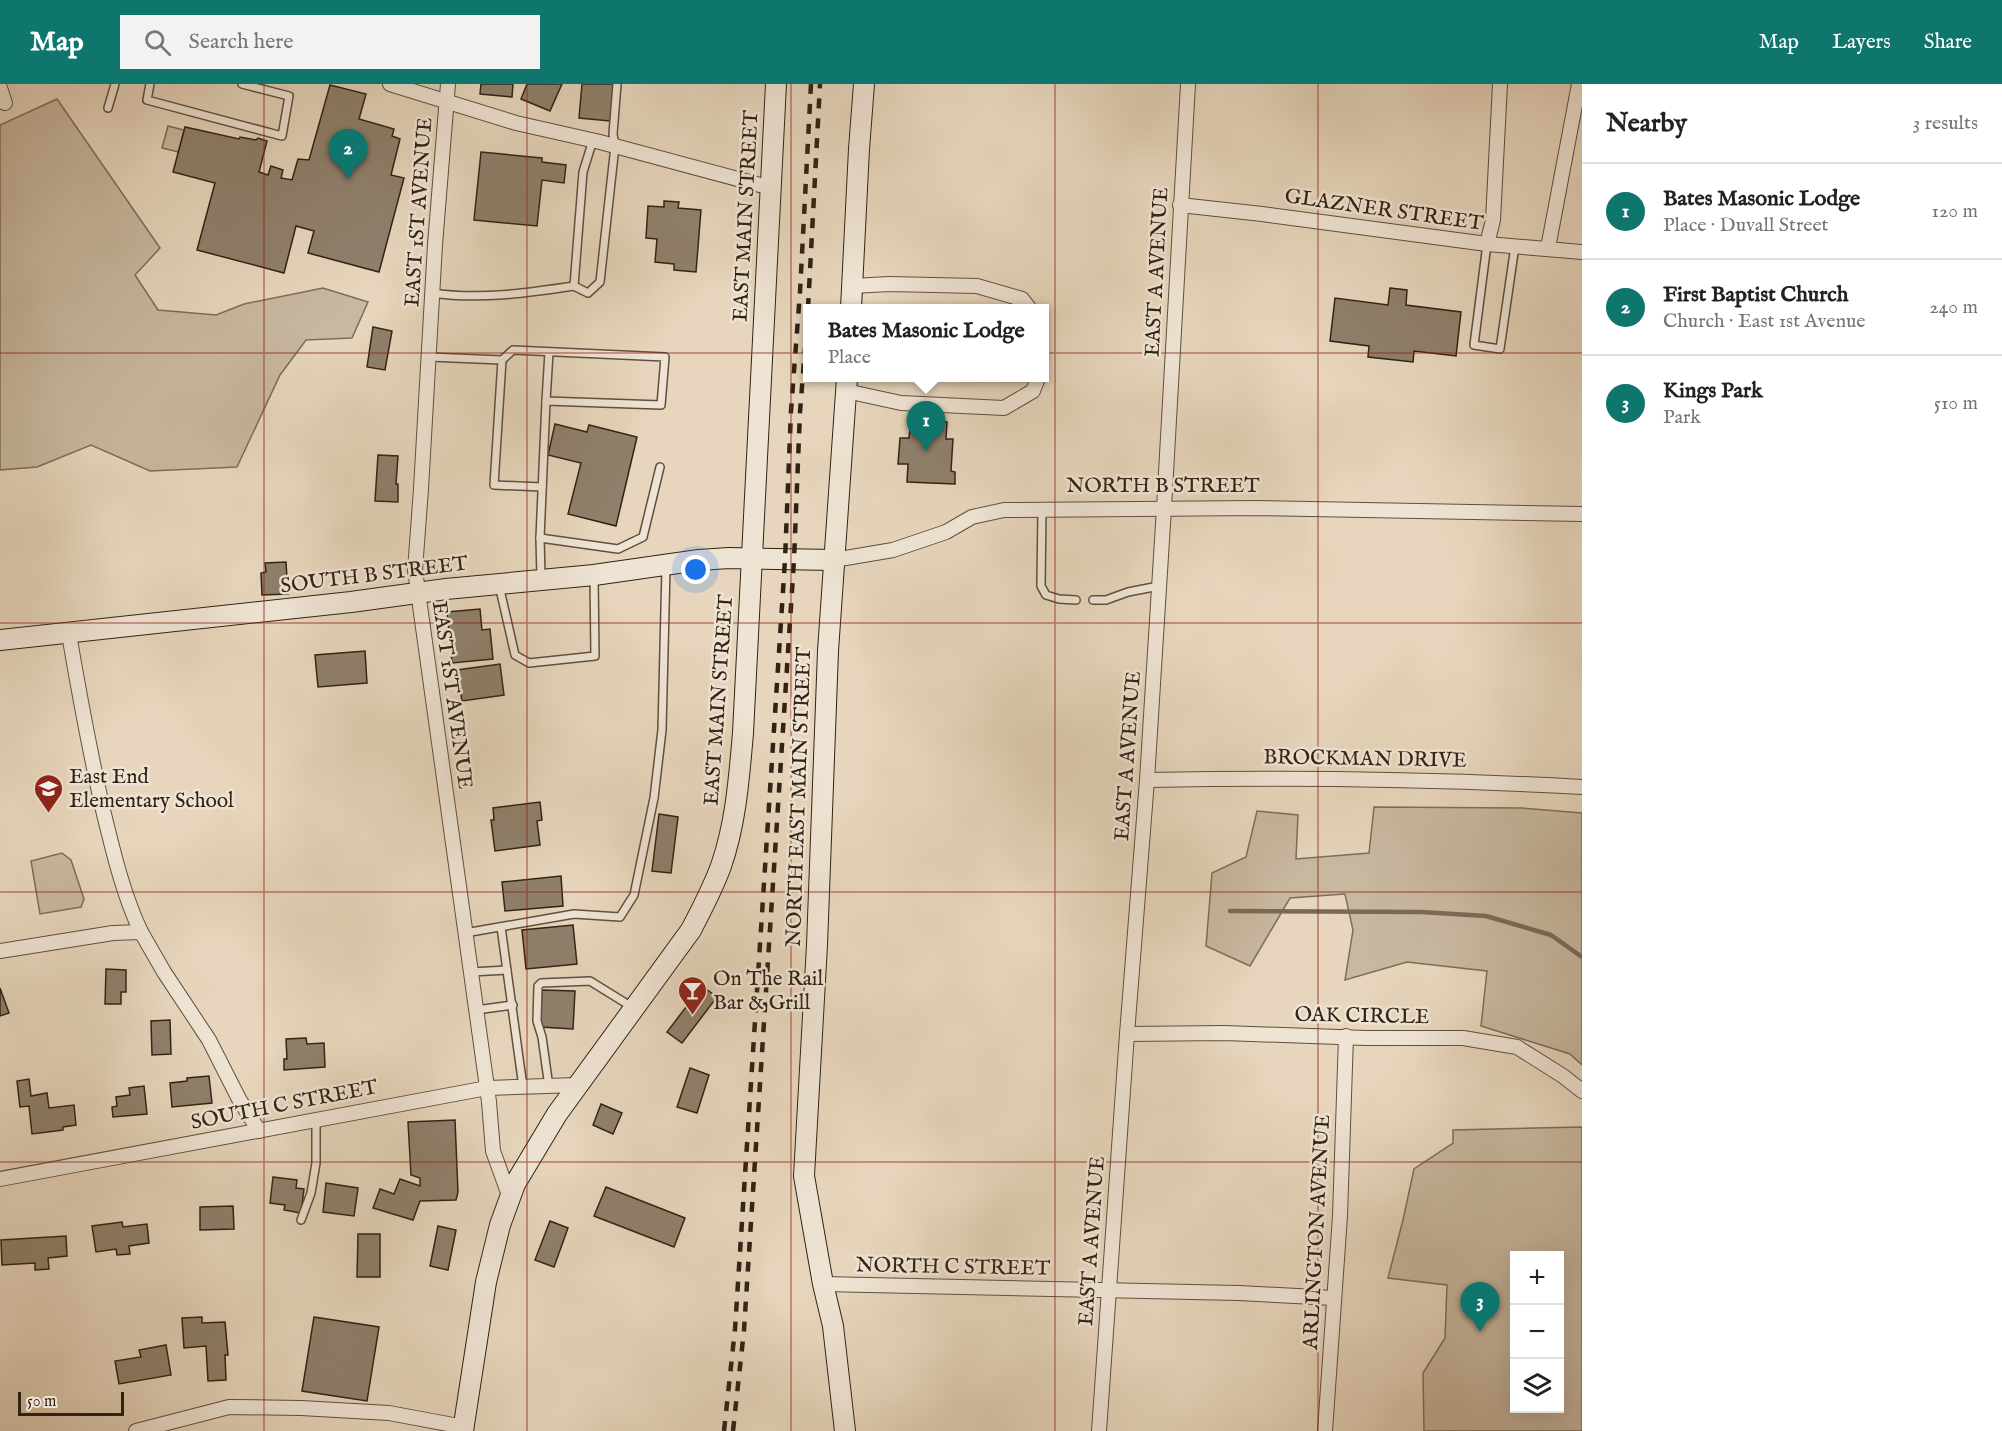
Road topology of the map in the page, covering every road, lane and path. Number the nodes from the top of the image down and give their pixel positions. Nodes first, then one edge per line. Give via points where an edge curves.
1 (115, 84) edge
2 (150, 84) edge
3 (242, 84) edge
4 (390, 84) edge
5 (448, 84) edge
6 (617, 84) edge
7 (776, 84) edge
8 (864, 84) edge
9 (1188, 84) edge
10 (1500, 84) edge
11 (1579, 84) edge
12 (0, 88) edge
13 (447, 102) junction
14 (5, 103) dead end
15 (108, 108) dead end
16 (593, 140) junction
17 (615, 146) junction
18 (771, 188) junction
19 (1180, 205) junction
20 (1487, 244) junction
21 (1515, 246) junction
22 (1548, 248) junction
23 (1582, 252) edge
24 (574, 286) junction
25 (853, 286) junction
26 (432, 293) junction
27 (851, 304) edge
28 (1026, 304) edge
29 (549, 352) junction
30 (429, 357) junction
31 (502, 360) junction
32 (1036, 382) edge
33 (847, 384) edge
34 (546, 401) junction
35 (660, 467) dead end
36 (542, 487) junction
37 (1164, 508) junction
38 (1042, 509) junction
39 (1582, 514) edge
40 (540, 538) junction
41 (753, 559) junction
42 (834, 560) junction
43 (666, 565) junction
44 (594, 575) junction
45 (541, 580) junction
46 (499, 585) junction
47 (1159, 586) junction
48 (417, 594) junction
49 (1076, 600) dead end
50 (1093, 600) dead end
51 (69, 634) junction
52 (0, 640) edge
53 (1147, 780) junction
54 (1582, 787) edge
55 (501, 927) junction
56 (141, 932) junction
57 (465, 933) junction
58 (0, 951) edge
59 (507, 970) junction
60 (470, 972) junction
61 (513, 1005) junction
62 (634, 1008) junction
63 (476, 1010) junction
64 (1127, 1034) junction
65 (1346, 1036) junction
66 (578, 1085) junction
67 (524, 1087) junction
68 (549, 1087) junction
69 (487, 1088) junction
70 (1582, 1091) edge
71 (316, 1120) junction
72 (259, 1131) junction
73 (0, 1179) edge
74 (510, 1198) junction
75 (301, 1220) dead end
76 (823, 1284) junction
77 (1108, 1291) junction
78 (1334, 1298) junction
79 (464, 1429) edge
80 (136, 1431) edge
81 (845, 1431) edge
82 (1099, 1431) edge
83 (1325, 1431) edge

1 - 15 lane
2 - 3 lane via 147,100 282,136 289,96
4 - 13 street
5 - 13 street, EAST 1ST AVENUE
6 - 17 lane
7 - 18 street, EAST MAIN STREET
8 - 25 street
9 - 19 street, EAST A AVENUE
10 - 20 street via 1493,220
11 - 22 street
12 - 14 street
13 - 16 street
13 - 26 street, EAST 1ST AVENUE
16 - 17 street
16 - 24 lane via 584,172
17 - 18 street
17 - 24 lane via 600,282 588,293
18 - 41 street, EAST MAIN STREET
19 - 20 street, GLAZNER STREET
19 - 37 street, EAST A AVENUE
20 - 21 street, GLAZNER STREET
20 - 21 lane via 1474,345 1500,349
21 - 22 street, GLAZNER STREET
22 - 23 street, GLAZNER STREET
24 - 26 lane via 500,295 458,297
25 - 27 street
25 - 28 street via 977,286 1022,298
26 - 30 street, EAST 1ST AVENUE
29 - 31 lane via 513,350
29 - 34 lane
29 - 34 lane via 665,357 661,405
30 - 31 lane
30 - 48 street, EAST 1ST AVENUE via 415,570
31 - 36 lane via 494,485
32 - 33 street via 1033,391 1004,408 902,403
33 - 42 street, NORTH EAST MAIN STREET
34 - 36 lane
35 - 40 lane via 642,537 618,549
36 - 40 lane
37 - 38 street, NORTH B STREET
37 - 39 street, NORTH B STREET
37 - 47 street, EAST A AVENUE
38 - 42 street, NORTH B STREET via 1004,510 972,517 914,544
38 - 49 lane via 1041,586 1046,595
40 - 45 lane
41 - 42 street, NORTH B STREET
41 - 43 street, SOUTH B STREET via 709,559
41 - 62 street, EAST MAIN STREET via 738,789 729,836 707,900 691,930
42 - 76 street, NORTH EAST MAIN STREET via 804,1176
43 - 44 street, SOUTH B STREET
43 - 55 lane via 662,730 654,798 634,895 620,916 574,914
44 - 45 street, SOUTH B STREET
44 - 46 lane via 595,656 529,663 514,655
45 - 46 street, SOUTH B STREET
46 - 48 street, SOUTH B STREET
47 - 50 lane
47 - 53 street, EAST A AVENUE
48 - 51 street, SOUTH B STREET
48 - 57 street, EAST 1ST AVENUE
51 - 52 street, SOUTH B STREET
51 - 56 street via 112,846
53 - 54 street, BROCKMAN DRIVE via 1282,777
53 - 64 street, EAST A AVENUE
55 - 57 lane
55 - 59 lane
56 - 58 street
56 - 72 street via 209,1040
57 - 60 street, EAST 1ST AVENUE
59 - 60 lane
59 - 61 lane
60 - 63 street, EAST 1ST AVENUE
61 - 63 lane
61 - 67 lane
62 - 66 street, EAST MAIN STREET
62 - 68 lane via 590,981 541,983 537,1021
63 - 69 street, EAST 1ST AVENUE
64 - 65 street, OAK CIRCLE
64 - 77 street, EAST A AVENUE
65 - 70 street, OAK CIRCLE via 1463,1038 1517,1047
65 - 78 street, ARLINGTON AVENUE
66 - 68 street, SOUTH C STREET
66 - 74 street, EAST MAIN STREET via 534,1151
67 - 68 street, SOUTH C STREET
67 - 69 street, SOUTH C STREET
69 - 71 street, SOUTH C STREET
69 - 74 street, EAST 1ST AVENUE via 493,1151
71 - 72 street, SOUTH C STREET
71 - 75 lane via 316,1164
72 - 73 street, SOUTH C STREET
74 - 79 street, EAST MAIN STREET via 486,1282
76 - 77 street, NORTH C STREET
76 - 81 street, NORTH EAST MAIN STREET via 833,1326
77 - 78 street, NORTH C STREET
77 - 82 street, EAST A AVENUE
78 - 83 street, ARLINGTON AVENUE
79 - 80 street via 389,1413 229,1407

